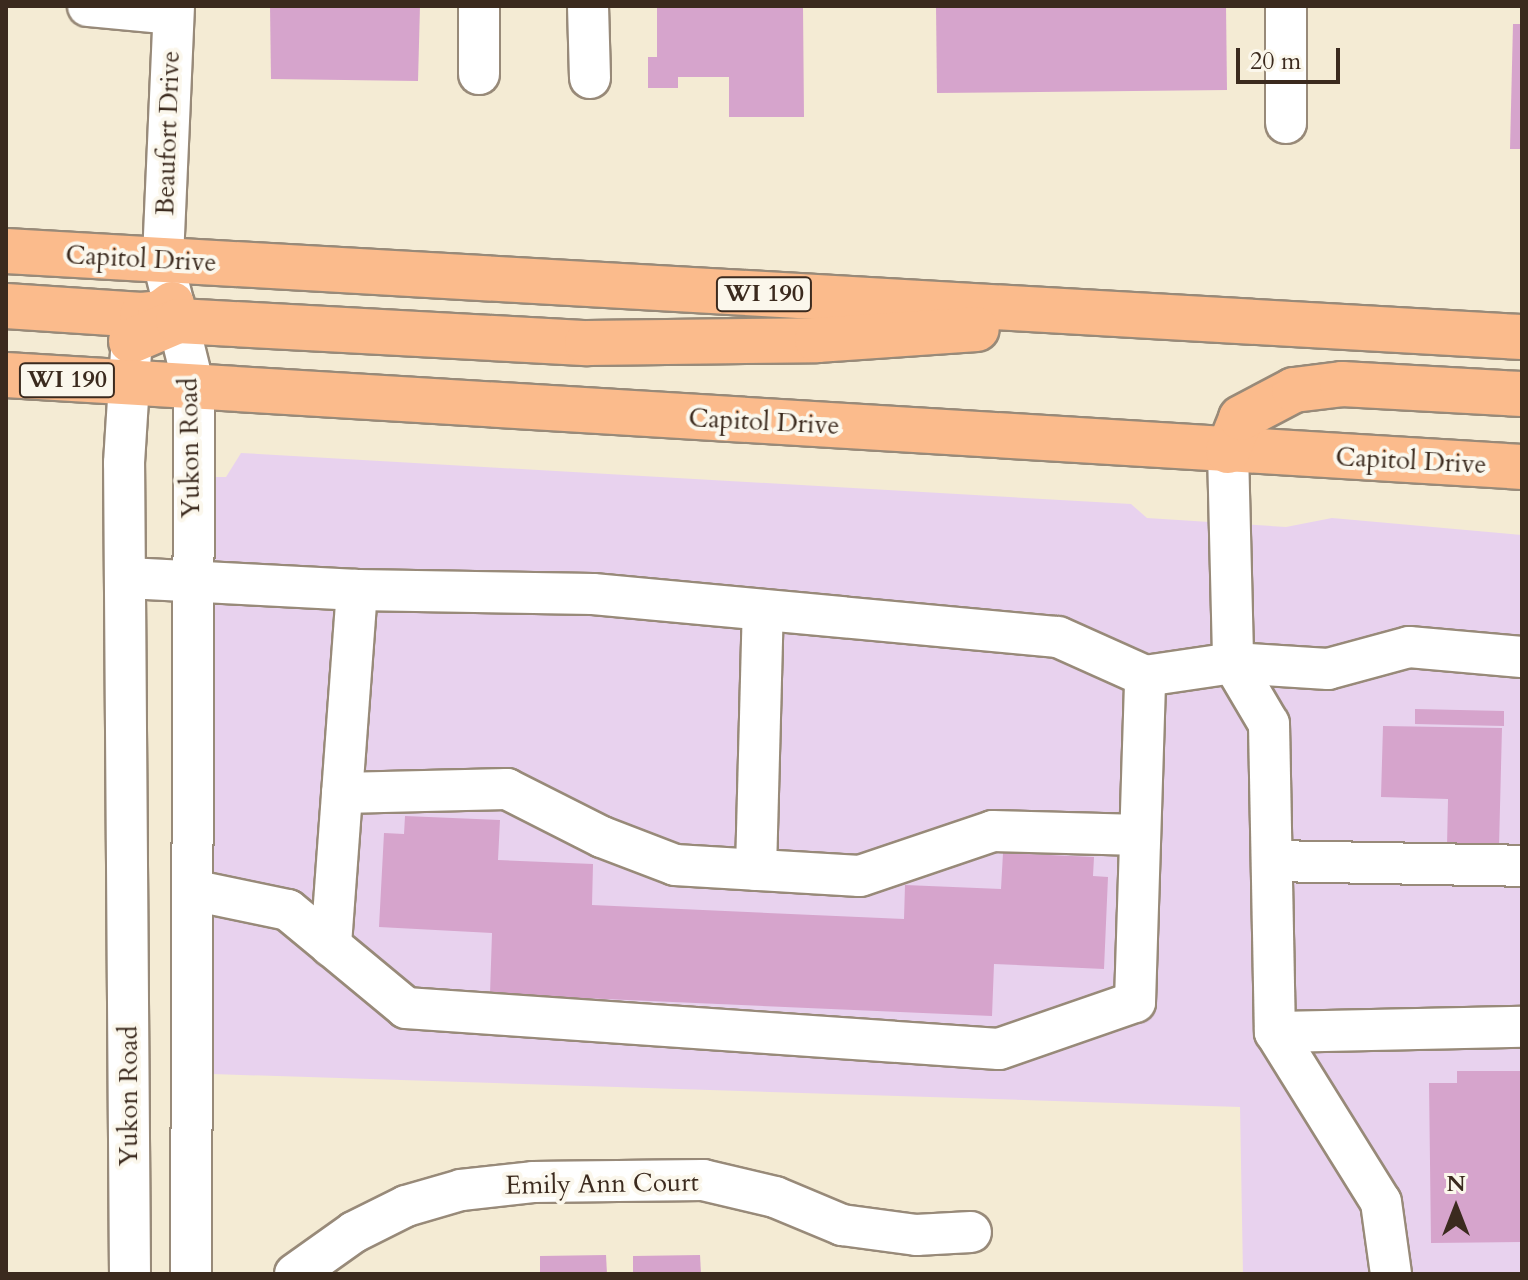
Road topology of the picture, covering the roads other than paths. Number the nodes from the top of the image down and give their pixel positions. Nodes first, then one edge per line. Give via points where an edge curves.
1 (88, 6) edge
2 (479, 6) edge
3 (588, 6) edge
4 (1286, 6) edge
5 (173, 10) edge
6 (479, 74) dead end
7 (590, 78) dead end
8 (1286, 123) dead end
9 (6, 251) edge
10 (163, 261) junction
11 (6, 306) edge
12 (1158, 315) junction
13 (151, 333) junction
14 (1522, 337) edge
15 (6, 375) edge
16 (194, 387) junction
17 (1522, 394) edge
18 (1228, 451) junction
19 (1427, 463) junction
20 (1522, 467) edge
21 (1522, 482) edge
22 (128, 578) junction
23 (191, 582) junction
24 (357, 590) junction
25 (763, 610) junction
26 (1522, 657) edge
27 (1233, 663) junction
28 (1145, 676) junction
29 (342, 793) junction
30 (1140, 835) junction
31 (1272, 861) junction
32 (1522, 866) edge
33 (756, 870) junction
34 (192, 890) junction
35 (331, 946) junction
36 (1522, 1027) edge
37 (1275, 1032) junction
38 (971, 1232) dead end
39 (130, 1274) edge
40 (191, 1274) edge
41 (295, 1274) edge
42 (1391, 1274) edge

1 - 5 street
2 - 6 street
3 - 7 street
4 - 8 street
5 - 10 street, Beaufort Drive
9 - 10 main road, Capitol Drive / WI 190
10 - 12 main road, Capitol Drive / WI 190
10 - 13 street, Yukon Road
11 - 13 main road
12 - 13 main road via 817,340 587,343
12 - 14 main road, Capitol Drive / WI 190
13 - 15 main road, Capitol Drive / WI 190
13 - 16 main road, Capitol Drive / WI 190
13 - 16 street, Yukon Road
13 - 22 street, Yukon Road via 124,463
16 - 18 main road, Capitol Drive / WI 190
16 - 23 street, Yukon Road
17 - 18 main road via 1342,384 1294,390 1241,418
18 - 19 main road, Capitol Drive / WI 190
18 - 27 street
19 - 20 main road, Capitol Drive / WI 190
19 - 21 main road
22 - 23 street
22 - 39 street, Yukon Road
23 - 24 street
23 - 34 street, Yukon Road
24 - 25 street via 593,594
24 - 29 street
25 - 28 street via 1058,637
25 - 33 street
26 - 27 street via 1409,647 1328,669
27 - 28 street
27 - 31 street via 1269,724
28 - 30 street
29 - 33 street via 507,789 602,837 675,865
29 - 35 street
30 - 33 street via 993,831 860,876
30 - 35 street via 1135,1002 999,1049 406,1008
31 - 32 street
31 - 37 street
34 - 35 street via 288,910
34 - 40 street, Yukon Road
36 - 37 street
37 - 42 street via 1381,1202
38 - 41 street, Emily Ann Court via 916,1235 842,1225 775,1197 703,1180 533,1182 461,1190 406,1206 354,1232

